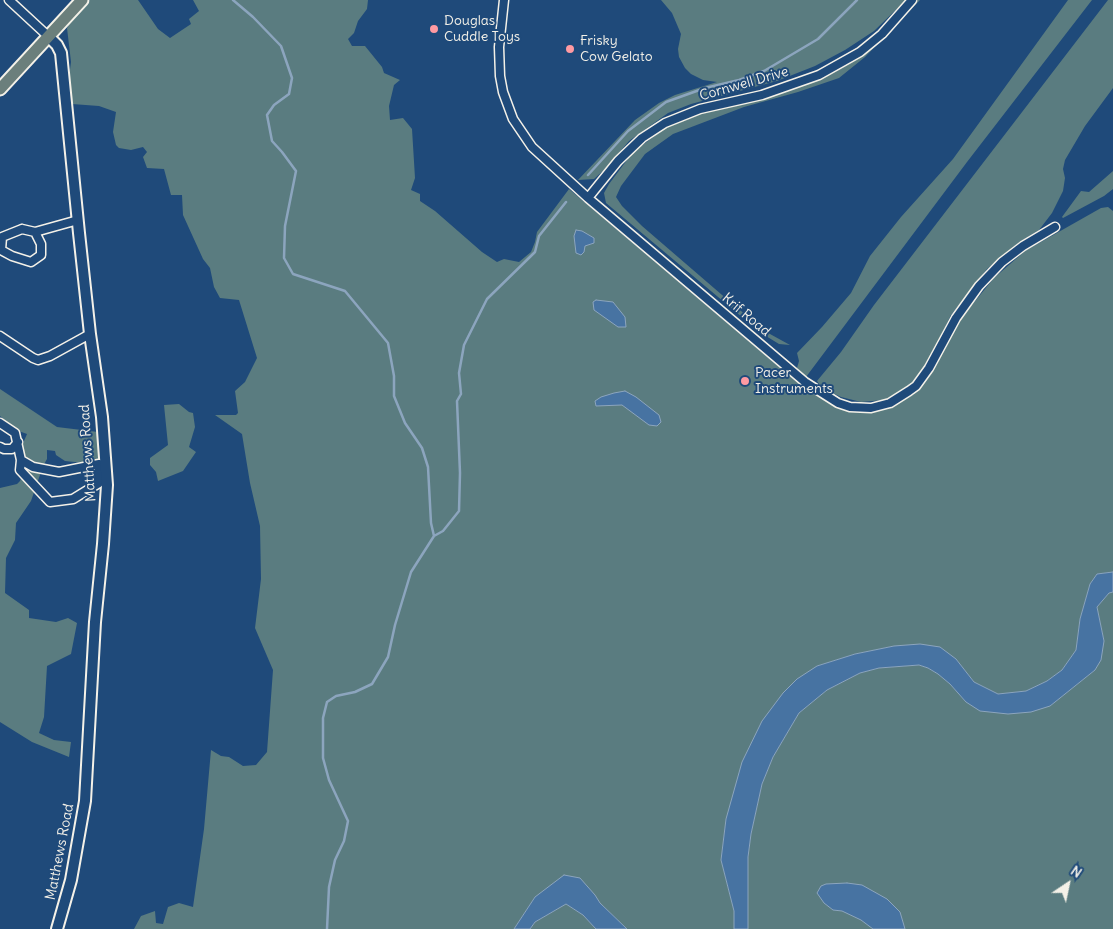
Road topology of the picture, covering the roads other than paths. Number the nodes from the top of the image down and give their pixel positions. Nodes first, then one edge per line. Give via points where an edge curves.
1 (9, 0) edge
2 (82, 0) edge
3 (504, 0) edge
4 (912, 0) edge
5 (49, 37) junction
6 (0, 89) edge
7 (588, 198) junction
8 (78, 220) junction
9 (1055, 227) dead end
10 (35, 232) junction
11 (90, 334) junction
12 (0, 336) edge
13 (0, 423) edge
14 (18, 442) junction
15 (0, 447) edge
16 (21, 460) junction
17 (57, 929) edge

1 - 5 street
2 - 5 main road
3 - 7 street, Krif Road via 498,55 503,92 513,119 539,155
4 - 7 street, Cornwell Drive via 882,34 860,52 819,74 762,95 700,109 642,138
5 - 6 main road
5 - 8 street, Matthews Road via 61,53
7 - 9 street, Krif Road via 806,382 838,403 861,408 890,403 916,386 979,286 1002,262
8 - 10 street
8 - 11 street, Matthews Road
10 - 10 street via 22,229 2,237 1,250 31,262 41,255 42,244
11 - 12 street via 38,360
11 - 17 street, Matthews Road via 102,417 107,485 104,544 95,622 84,801 71,880
13 - 14 street via 15,433
14 - 15 street via 12,449
14 - 16 street
16 - 16 street via 20,470 50,502 73,499 99,482 99,464 59,472 33,467

